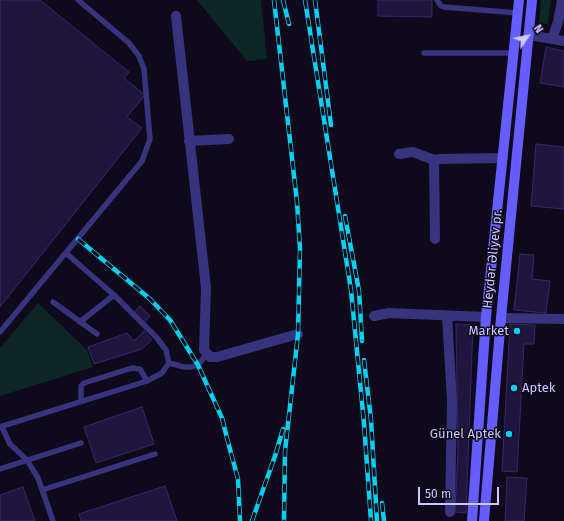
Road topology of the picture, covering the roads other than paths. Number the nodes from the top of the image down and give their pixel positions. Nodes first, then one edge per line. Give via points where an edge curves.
1 (78, 0) edge
2 (437, 0) edge
3 (519, 0) edge
4 (532, 0) edge
5 (562, 0) edge
6 (518, 12) junction
7 (176, 16) dead end
8 (516, 34) junction
9 (529, 35) junction
10 (552, 39) junction
11 (564, 41) edge
12 (424, 53) dead end
13 (514, 53) junction
14 (229, 139) dead end
15 (189, 141) junction
16 (399, 154) dead end
17 (503, 158) junction
18 (434, 160) junction
19 (435, 239) dead end
20 (67, 254) junction
21 (114, 295) junction
22 (53, 302) dead end
23 (374, 316) dead end
24 (447, 316) junction
25 (486, 317) junction
26 (501, 318) junction
27 (564, 319) edge
28 (80, 322) junction
29 (0, 332) edge
30 (97, 334) dead end
31 (298, 334) dead end
32 (206, 355) junction
33 (169, 363) junction
34 (147, 382) junction
35 (81, 402) junction
36 (1, 427) edge
37 (81, 443) dead end
38 (155, 454) dead end
39 (26, 460) junction
40 (0, 469) edge
41 (42, 490) junction
42 (450, 512) dead end
43 (53, 521) edge
44 (472, 521) edge
45 (484, 521) edge

1 - 20 lane via 129,43 139,56 144,69 150,139 142,161
2 - 6 lane via 444,7
3 - 6 main road, Heydər Əliyev pr.
4 - 9 main road, Heydər Əliyev pr.
5 - 10 street
6 - 8 main road, Heydər Əliyev pr.
7 - 15 street
8 - 9 main road
8 - 13 main road, Heydər Əliyev pr.
9 - 10 street
9 - 26 main road, Heydər Əliyev pr.
10 - 11 street
12 - 13 lane
13 - 17 main road, Heydər Əliyev pr.
14 - 15 street
15 - 32 street via 206,288
16 - 18 street via 413,152
17 - 18 street
17 - 25 main road, Heydər Əliyev pr.
18 - 19 street
20 - 21 lane
20 - 29 lane
21 - 28 lane
21 - 33 lane via 157,338 166,350
22 - 28 lane
23 - 24 street via 390,313
24 - 25 street
24 - 42 street via 452,400
25 - 44 main road, Heydər Əliyev pr.
26 - 27 street
26 - 45 main road, Heydər Əliyev pr.
28 - 30 lane
31 - 32 street via 217,357
32 - 33 lane via 192,367
33 - 34 lane via 162,373
34 - 35 lane
34 - 35 lane via 140,369 132,368 84,383 81,386
35 - 36 lane
36 - 39 lane via 10,444
37 - 39 lane
38 - 41 lane
39 - 40 lane
39 - 41 lane via 38,478
41 - 43 lane

